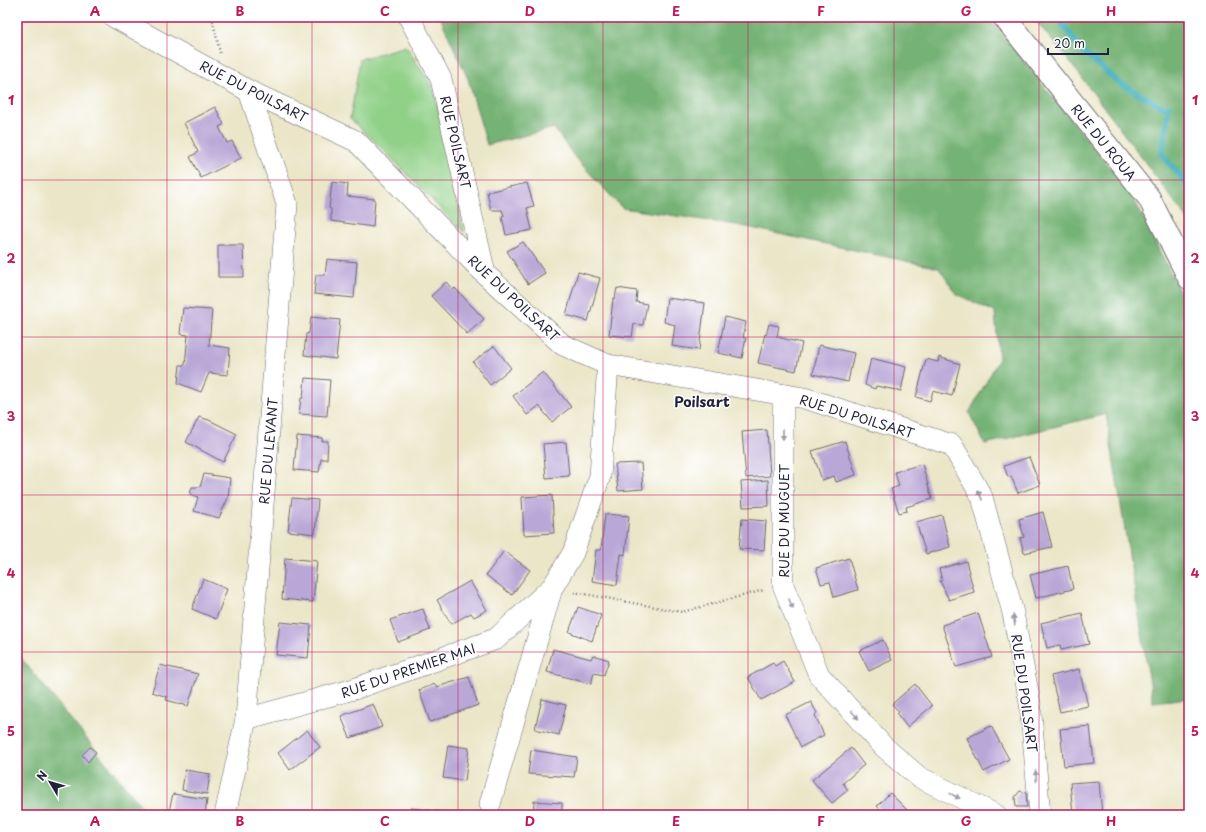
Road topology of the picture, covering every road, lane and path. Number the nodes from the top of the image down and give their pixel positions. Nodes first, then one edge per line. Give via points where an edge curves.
1 (114, 17) edge
2 (212, 17) edge
3 (409, 17) edge
4 (1004, 17) edge
5 (220, 75) junction
6 (249, 91) junction
7 (485, 274) junction
8 (1189, 278) edge
9 (608, 365) junction
10 (783, 395) junction
11 (783, 585) junction
12 (552, 588) junction
13 (246, 719) junction
14 (490, 804) dead end
15 (225, 815) edge
16 (996, 815) edge
17 (1040, 815) edge

1 - 5 street, RUE DU POILSART
2 - 5 path via 220,48
3 - 7 street, RUE POILSART via 441,79
4 - 8 street, RUE DU ROUA via 1149,198
5 - 6 street, RUE DU POILSART
6 - 7 street, RUE DU POILSART via 356,141
6 - 13 street, RUE DU LEVANT via 287,204
7 - 9 street, RUE DU POILSART via 563,345
9 - 10 street, RUE DU POILSART
9 - 12 street, RUE DU PREMIER MAI via 600,476 572,553
10 -> 11 street, RUE DU MUGUET
17 -> 10 street, RUE DU POILSART via 1030,703 1013,613 982,497 952,445 804,398
11 - 12 path via 682,612
11 -> 16 street, RUE DU MUGUET via 819,675 884,747 920,777
12 - 13 street, RUE DU PREMIER MAI via 496,639 354,689
12 - 14 street, RUE DU PREMIER MAI
13 - 15 street, RUE DU LEVANT

